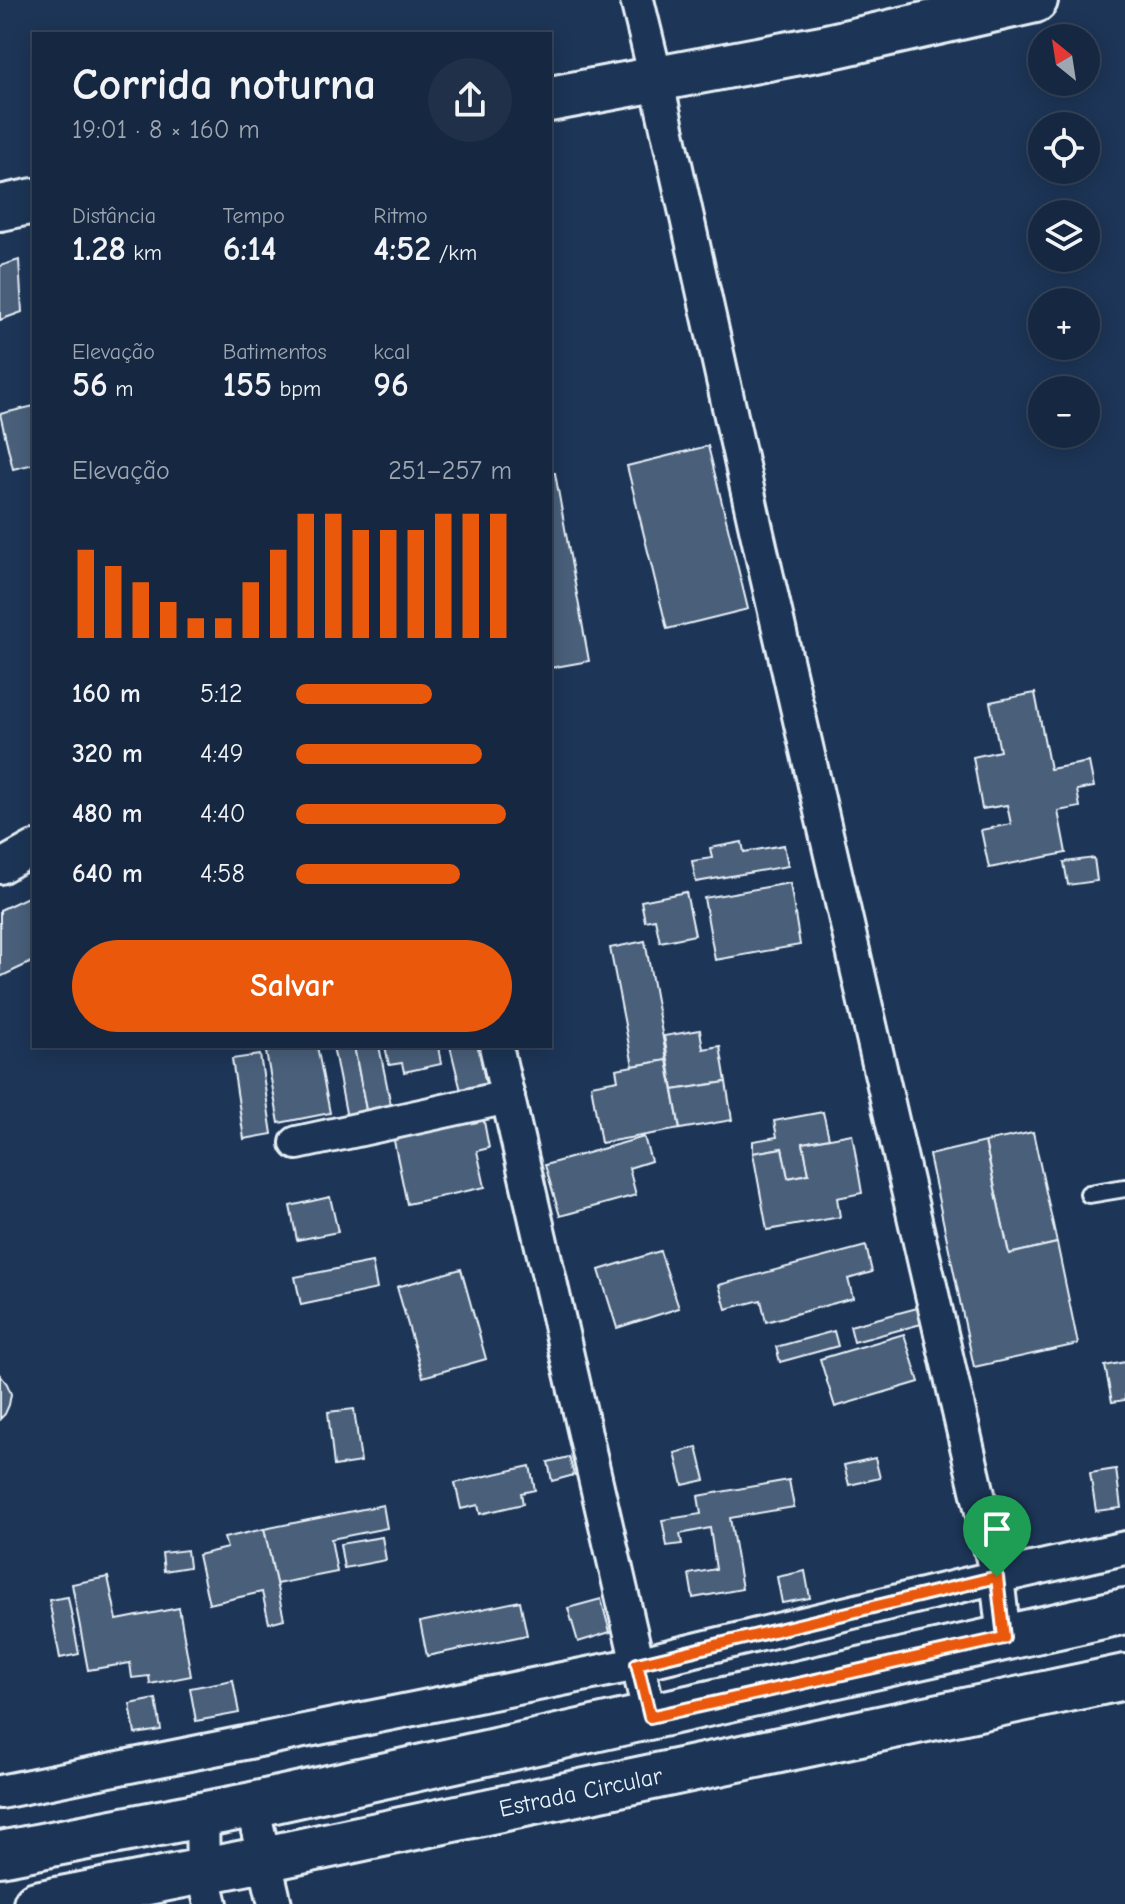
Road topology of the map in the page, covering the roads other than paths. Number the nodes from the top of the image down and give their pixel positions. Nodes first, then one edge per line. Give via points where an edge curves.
1 (637, 0) edge
2 (1035, 0) edge
3 (656, 78) junction
4 (552, 99) edge
5 (32, 201) edge
6 (0, 208) edge
7 (32, 849) edge
8 (0, 867) edge
9 (496, 1048) edge
10 (508, 1097) junction
11 (297, 1143) dead end
12 (1125, 1188) edge
13 (1089, 1194) dead end
14 (1125, 1548) edge
15 (997, 1577) junction
16 (1125, 1611) edge
17 (1004, 1638) junction
18 (637, 1664) junction
19 (1125, 1677) edge
20 (650, 1717) junction
21 (0, 1792) edge
22 (252, 1805) junction
23 (202, 1815) junction
24 (0, 1854) edge
25 (264, 1859) junction
26 (207, 1888) edge
27 (36, 1904) edge
28 (275, 1904) edge

1 - 3 street
2 - 3 main road via 827,47
3 - 4 main road
3 - 15 street
5 - 6 main road
7 - 8 street
9 - 10 street
10 - 11 street
10 - 18 street
12 - 13 lane
14 - 15 street
15 - 17 street
15 - 18 street
16 - 17 main road
17 - 20 main road
18 - 20 street
18 - 21 street
19 - 25 main road, Estrada Circular
20 - 22 main road
22 - 23 main road
22 - 25 street
23 - 24 main road
23 - 26 street
25 - 26 main road, Estrada Circular
25 - 28 street
26 - 27 main road, Estrada Circular

